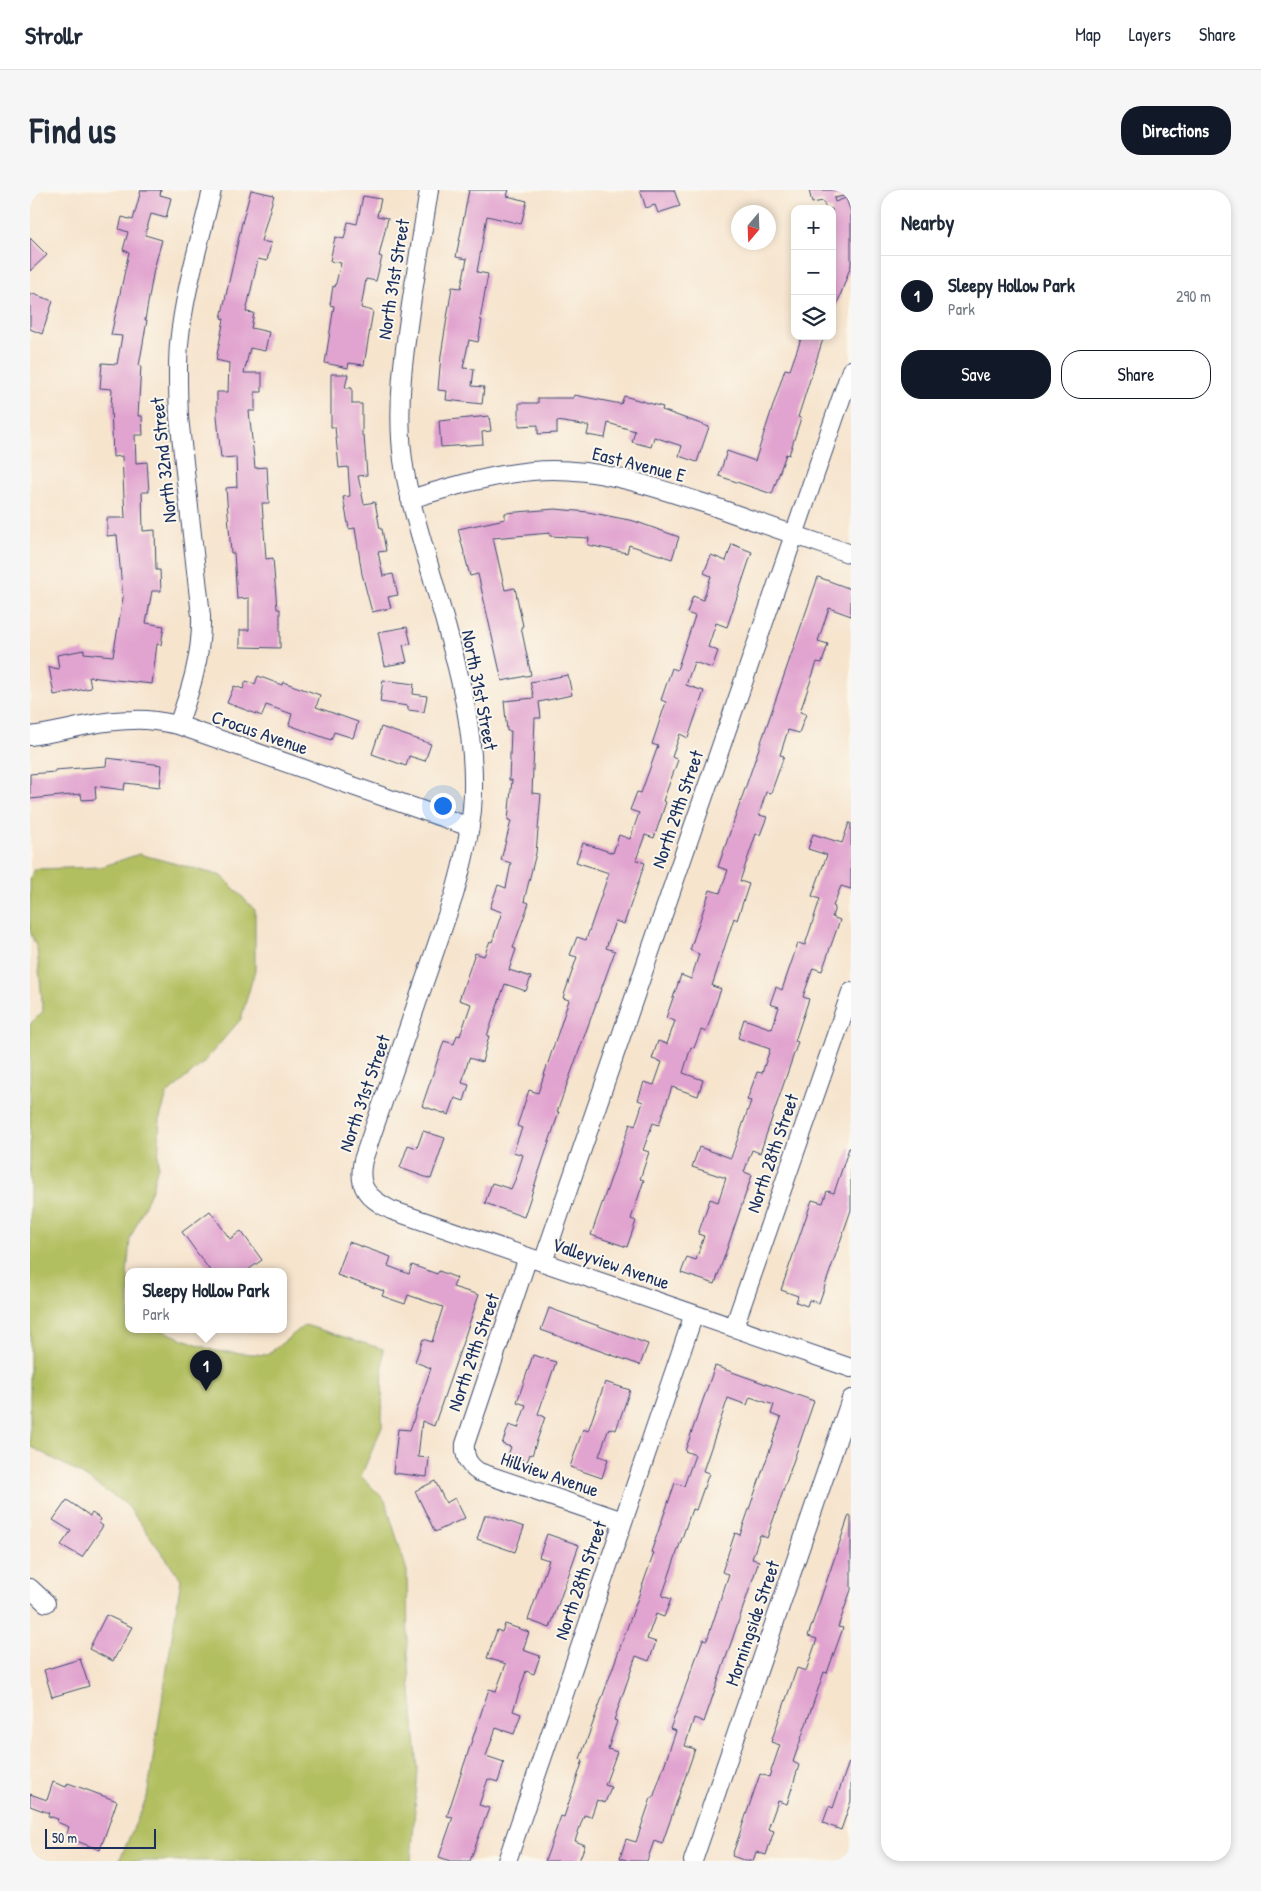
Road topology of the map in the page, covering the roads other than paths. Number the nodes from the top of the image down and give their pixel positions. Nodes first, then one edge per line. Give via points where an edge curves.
1 (212, 190) edge
2 (429, 190) edge
3 (851, 370) edge
4 (410, 499) junction
5 (794, 535) junction
6 (851, 554) edge
7 (178, 726) junction
8 (30, 736) edge
9 (470, 827) junction
10 (851, 992) edge
11 (364, 1189) joint
12 (535, 1259) junction
13 (694, 1314) junction
14 (734, 1327) junction
15 (851, 1368) edge
16 (851, 1399) edge
17 (467, 1461) joint
18 (623, 1521) junction
19 (30, 1588) edge
20 (46, 1603) dead end
21 (507, 1861) edge
22 (693, 1861) edge

1 - 7 street, North 32nd Street via 186,298 178,352 179,417 202,636 196,673
2 - 4 street, North 31st Street via 401,377 401,437
3 - 5 street, North 29th Street
4 - 5 street, East Avenue E via 482,478 548,470 584,472 653,486
4 - 9 street, North 31st Street via 466,709 472,764
5 - 6 street, East Avenue E
5 - 12 street, North 29th Street
7 - 8 street, Crocus Avenue via 147,720 118,721
7 - 9 street, Crocus Avenue
9 - 11 street, North 31st Street via 454,895 363,1160
10 - 14 street, North 28th Street
11 - 12 street, Valleyview Avenue via 371,1198 391,1210
12 - 13 street, Valleyview Avenue
12 - 17 street, North 29th Street via 465,1444
13 - 14 street, Valleyview Avenue
13 - 18 street, North 28th Street
14 - 15 street, Valleyview Avenue
16 - 22 street, Morningside Street
17 - 18 street, Hillview Avenue via 479,1472
18 - 21 street, North 28th Street
19 - 20 street

